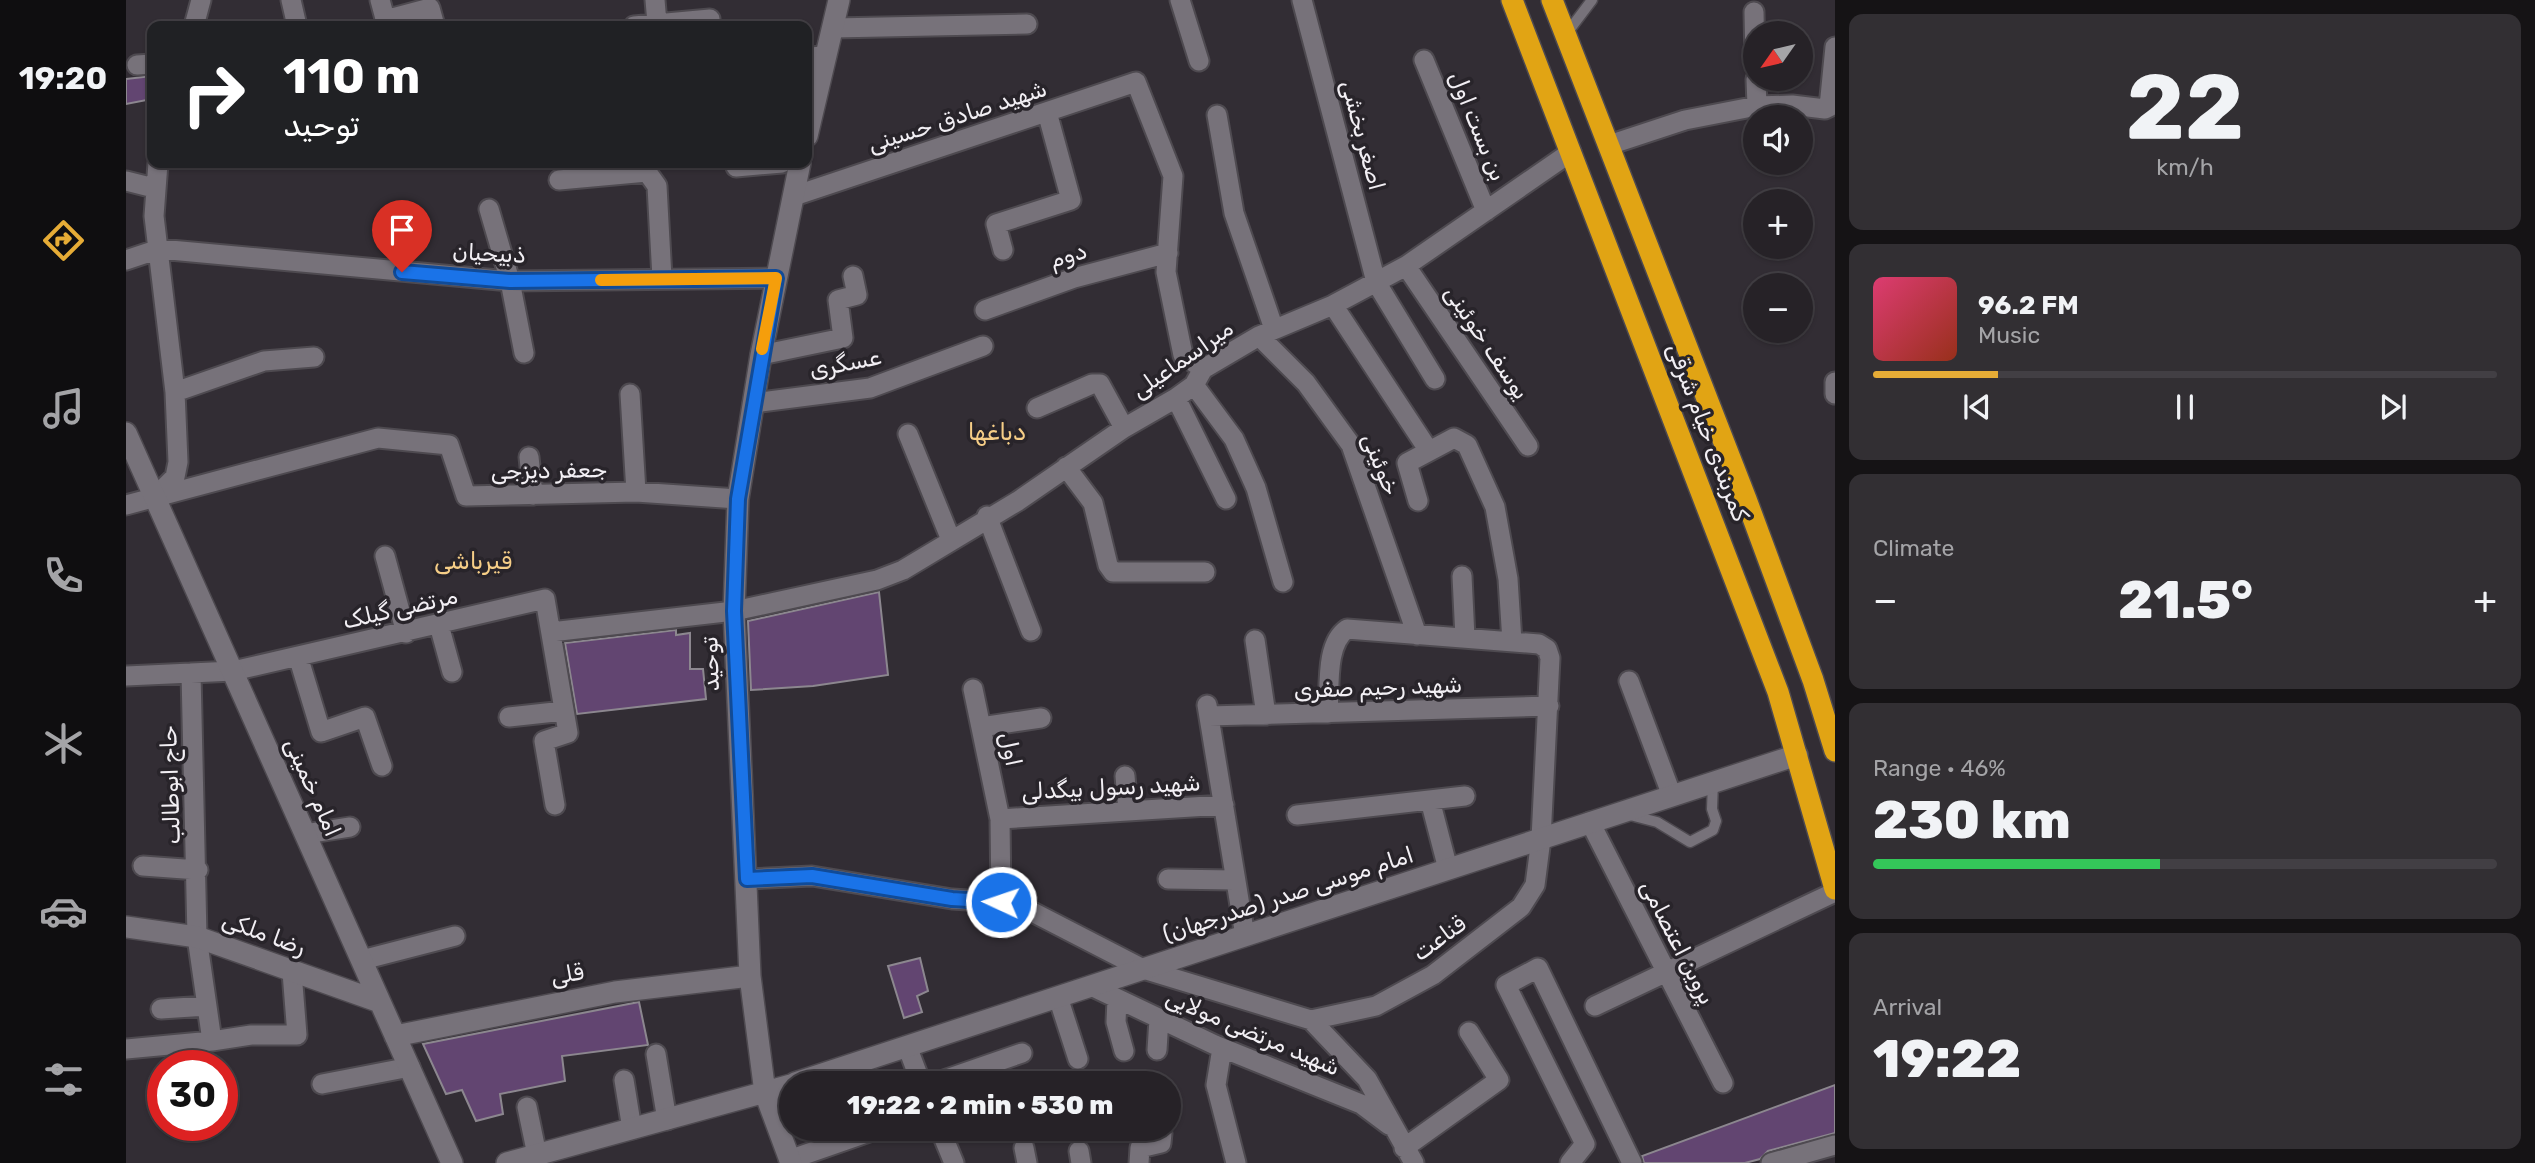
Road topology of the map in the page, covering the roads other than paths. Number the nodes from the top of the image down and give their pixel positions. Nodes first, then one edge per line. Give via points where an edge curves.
1 (201, 0) edge
2 (291, 0) edge
3 (380, 0) edge
4 (655, 0) edge
5 (839, 0) edge
6 (1180, 0) edge
7 (1302, 0) edge
8 (1512, 0) edge
9 (1552, 0) edge
10 (1592, 0) edge
11 (1754, 12) dead end
12 (195, 21) edge
13 (296, 21) edge
14 (385, 21) edge
15 (392, 21) edge
16 (434, 21) edge
17 (657, 21) edge
18 (684, 21) edge
19 (710, 21) edge
20 (1754, 21) edge
21 (1027, 24) dead end
22 (833, 27) junction
23 (1566, 35) junction
24 (1835, 47) edge
25 (816, 56) edge
26 (1424, 60) dead end
27 (1199, 61) dead end
28 (812, 93) edge
29 (1743, 109) edge
30 (1813, 109) edge
31 (1047, 111) junction
32 (1217, 115) dead end
33 (1609, 145) junction
34 (1571, 152) junction
35 (157, 168) edge
36 (799, 168) edge
37 (559, 180) dead end
38 (126, 181) edge
39 (154, 188) junction
40 (794, 196) junction
41 (489, 209) dead end
42 (1486, 211) junction
43 (1644, 237) junction
44 (159, 249) junction
45 (1609, 249) junction
46 (1003, 250) dead end
47 (1168, 253) junction
48 (126, 260) edge
49 (1406, 266) junction
50 (853, 276) dead end
51 (662, 278) junction
52 (776, 278) junction
53 (510, 281) junction
54 (1376, 282) junction
55 (1333, 305) junction
56 (985, 310) dead end
57 (1266, 333) junction
58 (983, 346) dead end
59 (524, 353) dead end
60 (761, 355) junction
61 (314, 357) dead end
62 (1199, 377) junction
63 (1435, 379) dead end
64 (175, 393) junction
65 (630, 394) dead end
66 (1176, 398) junction
67 (753, 403) junction
68 (1037, 408) dead end
69 (1124, 428) junction
70 (126, 433) edge
71 (908, 434) dead end
72 (1528, 446) dead end
73 (1429, 451) junction
74 (529, 457) dead end
75 (1066, 467) junction
76 (636, 492) junction
77 (533, 495) junction
78 (155, 498) junction
79 (738, 499) junction
80 (1226, 499) dead end
81 (1418, 500) dead end
82 (126, 505) edge
83 (987, 516) junction
84 (951, 540) junction
85 (385, 556) dead end
86 (1205, 572) dead end
87 (1462, 576) dead end
88 (1283, 582) dead end
89 (734, 611) junction
90 (439, 625) junction
91 (1031, 631) dead end
92 (551, 632) junction
93 (406, 633) junction
94 (1417, 635) junction
95 (1465, 638) junction
96 (1255, 640) dead end
97 (1512, 642) junction
98 (298, 656) junction
99 (233, 671) junction
100 (452, 672) dead end
101 (191, 673) junction
102 (126, 676) edge
103 (1629, 681) dead end
104 (973, 689) dead end
105 (1549, 706) junction
106 (564, 711) junction
107 (1328, 713) junction
108 (1266, 715) junction
109 (509, 718) dead end
110 (1041, 718) dead end
111 (981, 727) junction
112 (1835, 751) edge
113 (1797, 755) junction
114 (382, 766) dead end
115 (1125, 776) dead end
116 (1713, 782) junction
117 (1465, 796) dead end
118 (1672, 796) junction
119 (1430, 800) junction
120 (1224, 805) junction
121 (555, 806) dead end
122 (1128, 811) junction
123 (1616, 814) junction
124 (1297, 815) dead end
125 (1000, 819) junction
126 (1590, 822) junction
127 (350, 827) dead end
128 (305, 834) junction
129 (1541, 839) junction
130 (143, 866) dead end
131 (1448, 869) junction
132 (198, 870) junction
133 (747, 879) junction
134 (1168, 879) dead end
135 (1234, 880) junction
136 (1835, 891) edge
137 (1001, 902) junction
138 (126, 927) edge
139 (455, 936) dead end
140 (1245, 936) junction
141 (197, 937) junction
142 (362, 960) junction
143 (1143, 969) junction
144 (1665, 970) junction
145 (292, 972) junction
146 (750, 976) junction
147 (1091, 986) junction
148 (1058, 997) junction
149 (1117, 999) junction
150 (380, 1002) junction
151 (207, 1006) junction
152 (1595, 1006) dead end
153 (161, 1009) dead end
154 (1160, 1019) junction
155 (1311, 1020) junction
156 (1469, 1032) dead end
157 (395, 1036) junction
158 (212, 1041) junction
159 (907, 1046) junction
160 (1222, 1048) junction
161 (126, 1049) edge
162 (1157, 1050) dead end
163 (1124, 1051) dead end
164 (1022, 1053) dead end
165 (656, 1054) dead end
166 (1078, 1059) dead end
167 (410, 1067) junction
168 (832, 1071) edge
169 (916, 1071) edge
170 (970, 1071) edge
171 (624, 1080) dead end
172 (1723, 1083) dead end
173 (322, 1084) dead end
174 (779, 1088) edge
175 (765, 1093) junction
176 (527, 1107) dead end
177 (667, 1120) junction
178 (1393, 1127) junction
179 (632, 1129) junction
180 (845, 1141) edge
181 (945, 1141) edge
182 (1161, 1141) edge
183 (1835, 1145) edge
184 (537, 1155) junction
185 (1409, 1156) edge
186 (790, 1161) edge
187 (452, 1163) edge
188 (507, 1163) edge
189 (954, 1163) edge
190 (1139, 1163) edge
191 (1236, 1163) edge
192 (1570, 1163) edge
193 (1632, 1163) edge
194 (1771, 1163) edge

1 - 12 street
2 - 13 street
3 - 14 street
4 - 17 street
5 - 22 main road
6 - 27 street
7 - 54 street, اصغر بخشی
8 - 34 highway, کمربندی خیام شرقی
9 - 23 highway, کمربندی خیام شرقی
10 - 23 lane
11 - 20 street
15 - 16 street via 430,8
18 - 19 street
21 - 22 street
22 - 25 main road
23 - 33 highway, کمربندی خیام شرقی
24 - 30 street via 1829,107
25 - 28 main road
26 - 42 street, بن بست اول
29 - 33 street via 1685,120
31 - 40 street, شهید صادق حسینی
31 - 46 street via 1071,200 996,224
31 - 47 street, شهید صادق حسینی via 1136,82 1173,176
32 - 57 street via 1234,213
33 - 43 highway, کمربندی خیام شرقی
34 - 42 street, میراسماعیلی
34 - 45 highway, کمربندی خیام شرقی
35 - 39 street
36 - 40 main road, توحید
37 - 51 street via 647,172 657,186
38 - 39 street
39 - 44 street
40 - 52 main road, توحید
41 - 53 street
42 - 49 street, میراسماعیلی
43 - 45 highway
43 - 112 highway, کمربندی خیام شرقی via 1784,602
44 - 48 street
44 - 53 street, ذبیحیان
44 - 64 street
45 - 113 highway, کمربندی خیام شرقی via 1716,525
47 - 56 street, دوم via 1074,278
47 - 62 street via 1166,272 1183,355
49 - 54 street, میراسماعیلی
49 - 72 street, یوسف خوئینی
50 - 60 street via 857,295 838,300 844,338
51 - 52 street, ذبیحیان
51 - 53 street, ذبیحیان
52 - 60 main road, توحید
53 - 59 street
54 - 55 street, میراسماعیلی
54 - 63 street, اصغر بخشی
55 - 57 street, میراسماعیلی
55 - 73 street
57 - 62 street, میراسماعیلی
57 - 94 street, خوئینی via 1351,445
58 - 67 street, عسگری via 870,388
60 - 67 main road, توحید
61 - 64 street via 264,361
62 - 66 street, میراسماعیلی
62 - 88 street via 1256,488
64 - 78 street via 178,462 175,477
65 - 76 street
66 - 69 street, میراسماعیلی
66 - 80 street
67 - 79 main road, توحید
68 - 69 street via 1100,384
69 - 75 street, میراسماعیلی
70 - 78 main road, امام خمینی
71 - 84 street
73 - 81 street via 1406,467
73 - 97 street via 1454,438 1467,445 1495,507 1508,579
74 - 77 street
75 - 83 street, میراسماعیلی
75 - 86 street via 1093,503 1113,572
76 - 77 street, جعفر دیزجی
76 - 79 street, جعفر دیزجی
77 - 78 street, جعفر دیزجی via 466,496 449,444 378,438
78 - 82 street
78 - 99 main road, امام خمینی
79 - 89 main road, توحید
83 - 84 street, میراسماعیلی
83 - 91 street
84 - 89 street, میراسماعیلی via 903,570 877,580
85 - 93 street
87 - 95 street
89 - 92 street, میراسماعیلی
89 - 133 main road, توحید
90 - 92 street, مرتضی گیلک via 545,599
90 - 93 street, مرتضی گیلک
90 - 100 street
92 - 106 street
93 - 98 street, مرتضی گیلک
94 - 95 street
94 - 107 street via 1348,629 1337,636
95 - 97 street
96 - 108 street
97 - 105 street, قناعت via 1548,649
98 - 99 street, مرتضی گیلک
98 - 114 street via 321,732 365,717
99 - 101 street
99 - 128 main road, امام خمینی
101 - 102 street
101 - 132 street, حاج ابوطالب
103 - 118 street
104 - 111 street, اول
105 - 107 street, شهید رحیم صفری
105 - 129 street, قناعت
106 - 109 street
106 - 121 street via 568,733 544,741
107 - 108 street, شهید رحیم صفری
108 - 120 street, شهید رحیم صفری via 1208,710
110 - 111 street
111 - 125 street, اول
113 - 116 main road, (صدرجهان) امام موسی صدر
113 - 136 highway, کمربندی خیام شرقی
115 - 122 street
116 - 118 main road, (صدرجهان) امام موسی صدر
116 - 123 lane via 1713,830 1690,842 1644,817
117 - 119 street
118 - 123 main road, (صدرجهان) امام موسی صدر
119 - 124 street
119 - 131 street
120 - 122 street, شهید رسول بیگدلی
120 - 135 street
122 - 125 street, شهید رسول بیگدلی
123 - 126 main road, (صدرجهان) امام موسی صدر
125 - 137 street, اول
126 - 129 main road, (صدرجهان) امام موسی صدر
126 - 144 street, پروین اعتصامی
127 - 128 street
128 - 142 main road, امام خمینی
129 - 131 main road, (صدرجهان) امام موسی صدر
129 - 155 street, قناعت via 1535,885 1506,920 1433,975 1376,1006
130 - 132 street
131 - 140 main road, (صدرجهان) امام موسی صدر
132 - 141 street, حاج ابوطالب
133 - 137 street via 812,876 952,899
133 - 146 main road, توحید
134 - 135 street
135 - 140 street
136 - 144 street
137 - 143 street via 1015,903
138 - 141 main road, رضا ملکی
139 - 142 street
140 - 143 main road, (صدرجهان) امام موسی صدر
141 - 145 main road, رضا ملکی
141 - 151 street, حاج ابوطالب
142 - 150 main road, امام خمینی
143 - 147 main road, (صدرجهان) امام موسی صدر
143 - 155 street
144 - 152 street
144 - 172 street, پروین اعتصامی
145 - 150 main road, رضا ملکی
145 - 158 street via 297,1035
146 - 157 main road, قلی via 634,989
146 - 175 main road, توحید
147 - 148 main road, (صدرجهان) امام موسی صدر
147 - 149 street, شهید مرتضی مولایی
148 - 159 main road, (صدرجهان) امام موسی صدر
148 - 166 street
149 - 154 street, شهید مرتضی مولایی
149 - 163 street via 1116,1022
150 - 157 main road, امام خمینی
151 - 153 street
151 - 158 street, حاج ابوطالب
154 - 160 street, شهید مرتضی مولایی
154 - 162 street
155 - 178 street via 1367,1079
156 - 185 street via 1499,1080
157 - 167 main road, امام خمینی
158 - 161 street
159 - 168 main road, (صدرجهان) امام موسی صدر
159 - 169 street
160 - 178 street, شهید مرتضی مولایی via 1361,1104
160 - 191 street via 1216,1086
164 - 170 street
165 - 177 street
167 - 173 street
167 - 187 main road, امام خمینی
171 - 179 street
174 - 175 main road, (صدرجهان) امام موسی صدر
175 - 177 main road, (صدرجهان) امام موسی صدر
175 - 186 main road, توحید
176 - 184 street
177 - 179 main road, (صدرجهان) امام موسی صدر
178 - 185 street
179 - 184 main road, (صدرجهان) امام موسی صدر
180 - 186 street
181 - 189 street
182 - 190 street via 1140,1148
183 - 194 street
184 - 188 main road, (صدرجهان) امام موسی صدر
192 - 193 street via 1585,1144 1506,985 1538,968

